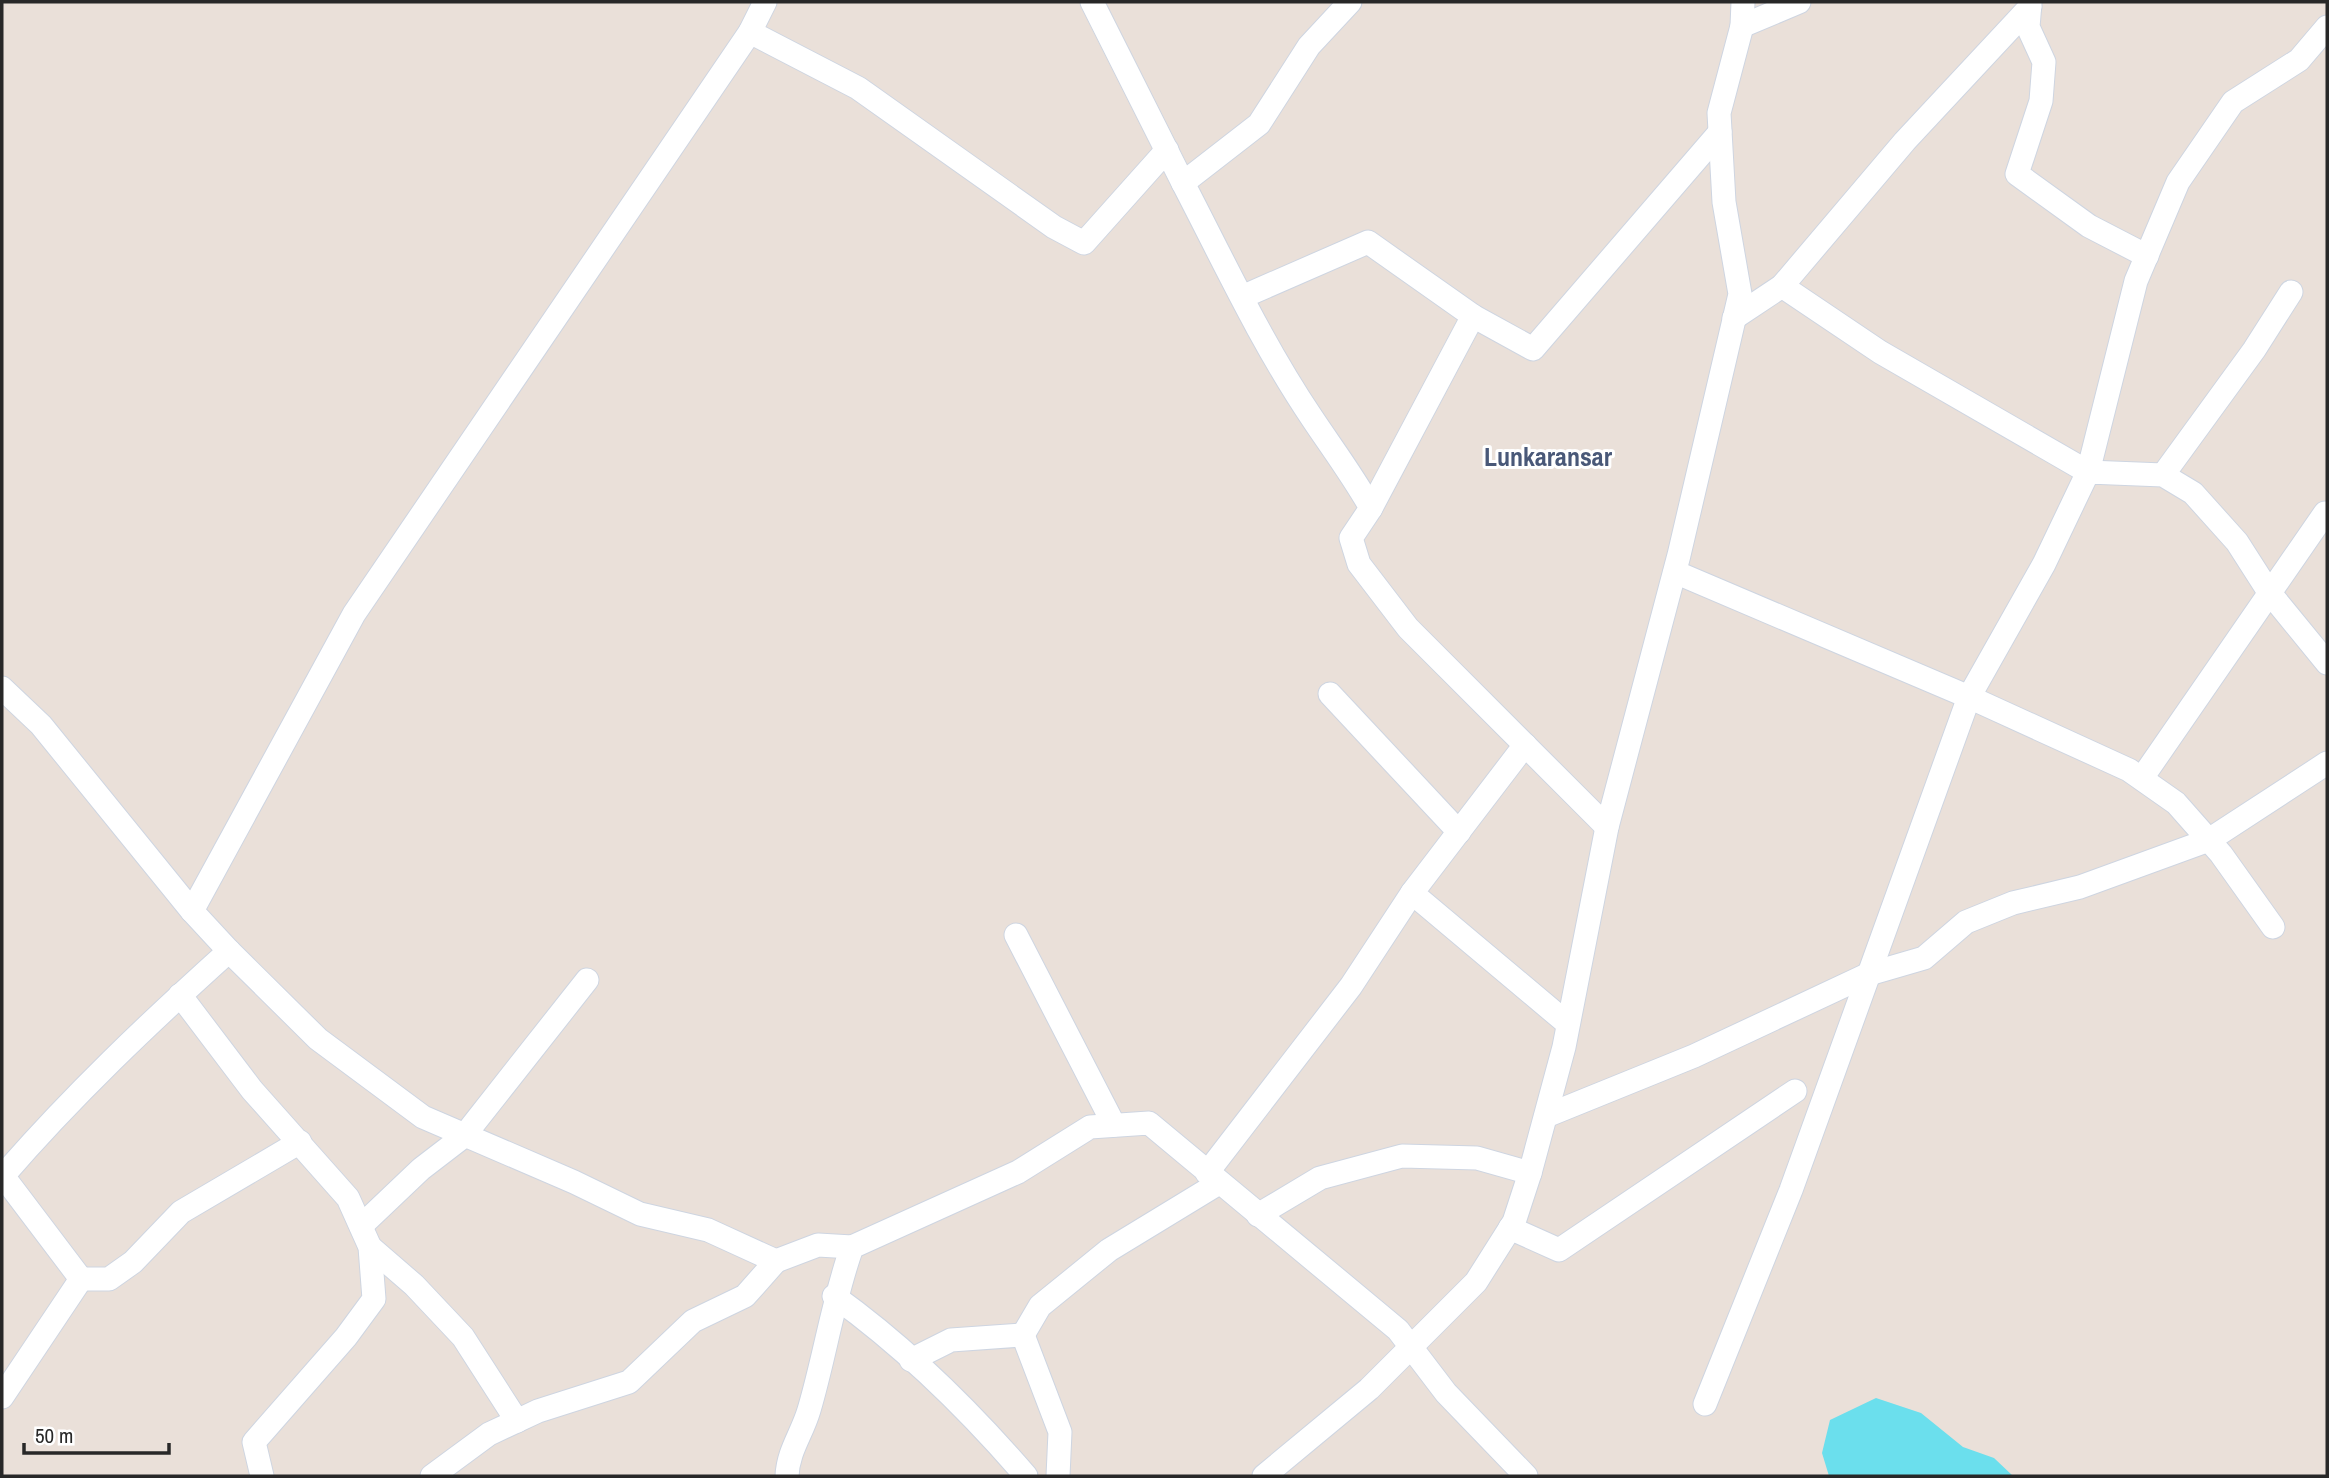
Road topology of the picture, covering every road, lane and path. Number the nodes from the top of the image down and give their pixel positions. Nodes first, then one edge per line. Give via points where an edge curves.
1 (765, 2) edge
2 (1091, 2) edge
3 (1350, 2) edge
4 (1742, 2) edge
5 (1799, 2) edge
6 (2030, 5) edge
7 (1742, 26) junction
8 (2327, 27) edge
9 (750, 32) junction
10 (1720, 132) junction
11 (1167, 150) junction
12 (1183, 183) junction
13 (2147, 256) junction
14 (1782, 286) junction
15 (2291, 292) dead end
16 (1242, 297) junction
17 (1473, 316) junction
18 (1734, 318) junction
19 (2088, 472) junction
20 (2162, 475) junction
21 (1371, 508) junction
22 (2327, 511) edge
23 (1675, 572) junction
24 (2269, 592) junction
25 (2327, 663) edge
26 (2, 688) edge
27 (1330, 694) dead end
28 (1969, 697) junction
29 (1525, 745) junction
30 (2327, 762) edge
31 (2142, 778) junction
32 (1607, 827) junction
33 (1459, 832) junction
34 (2209, 840) junction
35 (1412, 893) junction
36 (192, 911) junction
37 (2273, 927) dead end
38 (1016, 935) dead end
39 (229, 951) junction
40 (1869, 974) junction
41 (587, 979) dead end
42 (180, 995) junction
43 (1568, 1024) junction
44 (1795, 1091) dead end
45 (1546, 1116) junction
46 (1114, 1125) junction
47 (464, 1136) junction
48 (300, 1142) junction
49 (5, 1167) edge
50 (1530, 1173) junction
51 (1213, 1178) junction
52 (1258, 1215) junction
53 (1510, 1228) junction
54 (365, 1237) junction
55 (852, 1247) junction
56 (776, 1261) junction
57 (81, 1279) junction
58 (834, 1296) junction
59 (1023, 1335) junction
60 (1411, 1347) junction
61 (911, 1360) junction
62 (2, 1397) edge
63 (1704, 1404) dead end
64 (517, 1421) junction
65 (262, 1476) edge
66 (432, 1476) edge
67 (788, 1476) edge
68 (1026, 1476) edge
69 (1058, 1476) edge
70 (1264, 1476) edge
71 (1526, 1476) edge

1 - 9 street
2 - 11 street
3 - 12 street via 1309,46 1259,124
4 - 7 street
5 - 7 street
6 - 13 street via 2028,27 2043,62 2043,75 2040,101 2017,174 2089,226
6 - 14 street via 1905,141
7 - 10 street via 1719,113
8 - 13 street via 2299,60 2233,102 2178,182
9 - 11 street via 858,88 1054,227 1084,243
9 - 36 street via 354,614
10 - 17 street via 1534,349
10 - 18 street via 1724,202 1740,295
11 - 12 street
12 - 16 street
13 - 19 street via 2136,281
14 - 18 street
14 - 19 street via 1880,352
15 - 20 street via 2254,351
16 - 17 street via 1368,242
16 - 21 street
17 - 21 street
18 - 23 street
19 - 20 street
19 - 28 street via 2044,564
20 - 24 street via 2193,493 2237,542
21 - 29 street via 1351,538 1359,564 1408,628
22 - 24 street
23 - 28 street
23 - 32 street
24 - 25 street
24 - 31 street
26 - 36 street via 41,725
27 - 33 street
28 - 31 street
28 - 40 street
29 - 32 street
29 - 33 street
30 - 34 street
31 - 34 street via 2176,803
32 - 43 street
33 - 35 street
34 - 37 street
34 - 40 street via 2080,887 2012,902 1966,922 1924,958
35 - 43 street
35 - 51 street
36 - 39 street
38 - 46 street
39 - 42 street
39 - 47 street via 318,1039 423,1117
40 - 45 street via 1694,1056
40 - 63 street via 1791,1190
41 - 47 street
42 - 48 street via 252,1090
42 - 49 street
43 - 45 street
44 - 53 street via 1559,1250
45 - 50 street
46 - 51 street via 1149,1124
46 - 55 street via 1090,1126 1018,1172
47 - 54 street via 421,1169
47 - 56 street via 639,1214 708,1230
48 - 54 street via 348,1198
48 - 57 street via 181,1212 133,1262 109,1279
49 - 57 street
50 - 52 street via 1477,1158 1402,1156 1320,1178
50 - 53 street
51 - 52 street
51 - 59 street via 1109,1250 1040,1306
52 - 60 street via 1398,1330
53 - 60 street via 1476,1282
54 - 64 street via 463,1337
54 - 65 street via 374,1299 254,1442
55 - 56 street via 818,1245
55 - 58 street
56 - 64 street via 745,1296 693,1321 629,1382
57 - 62 street
58 - 61 street
58 - 67 street via 823,1363 806,1422 788,1457
59 - 61 street via 951,1340
59 - 69 street via 1060,1432
60 - 70 street via 1369,1389
60 - 71 street via 1446,1393
61 - 68 street via 976,1419
64 - 66 street via 489,1434

